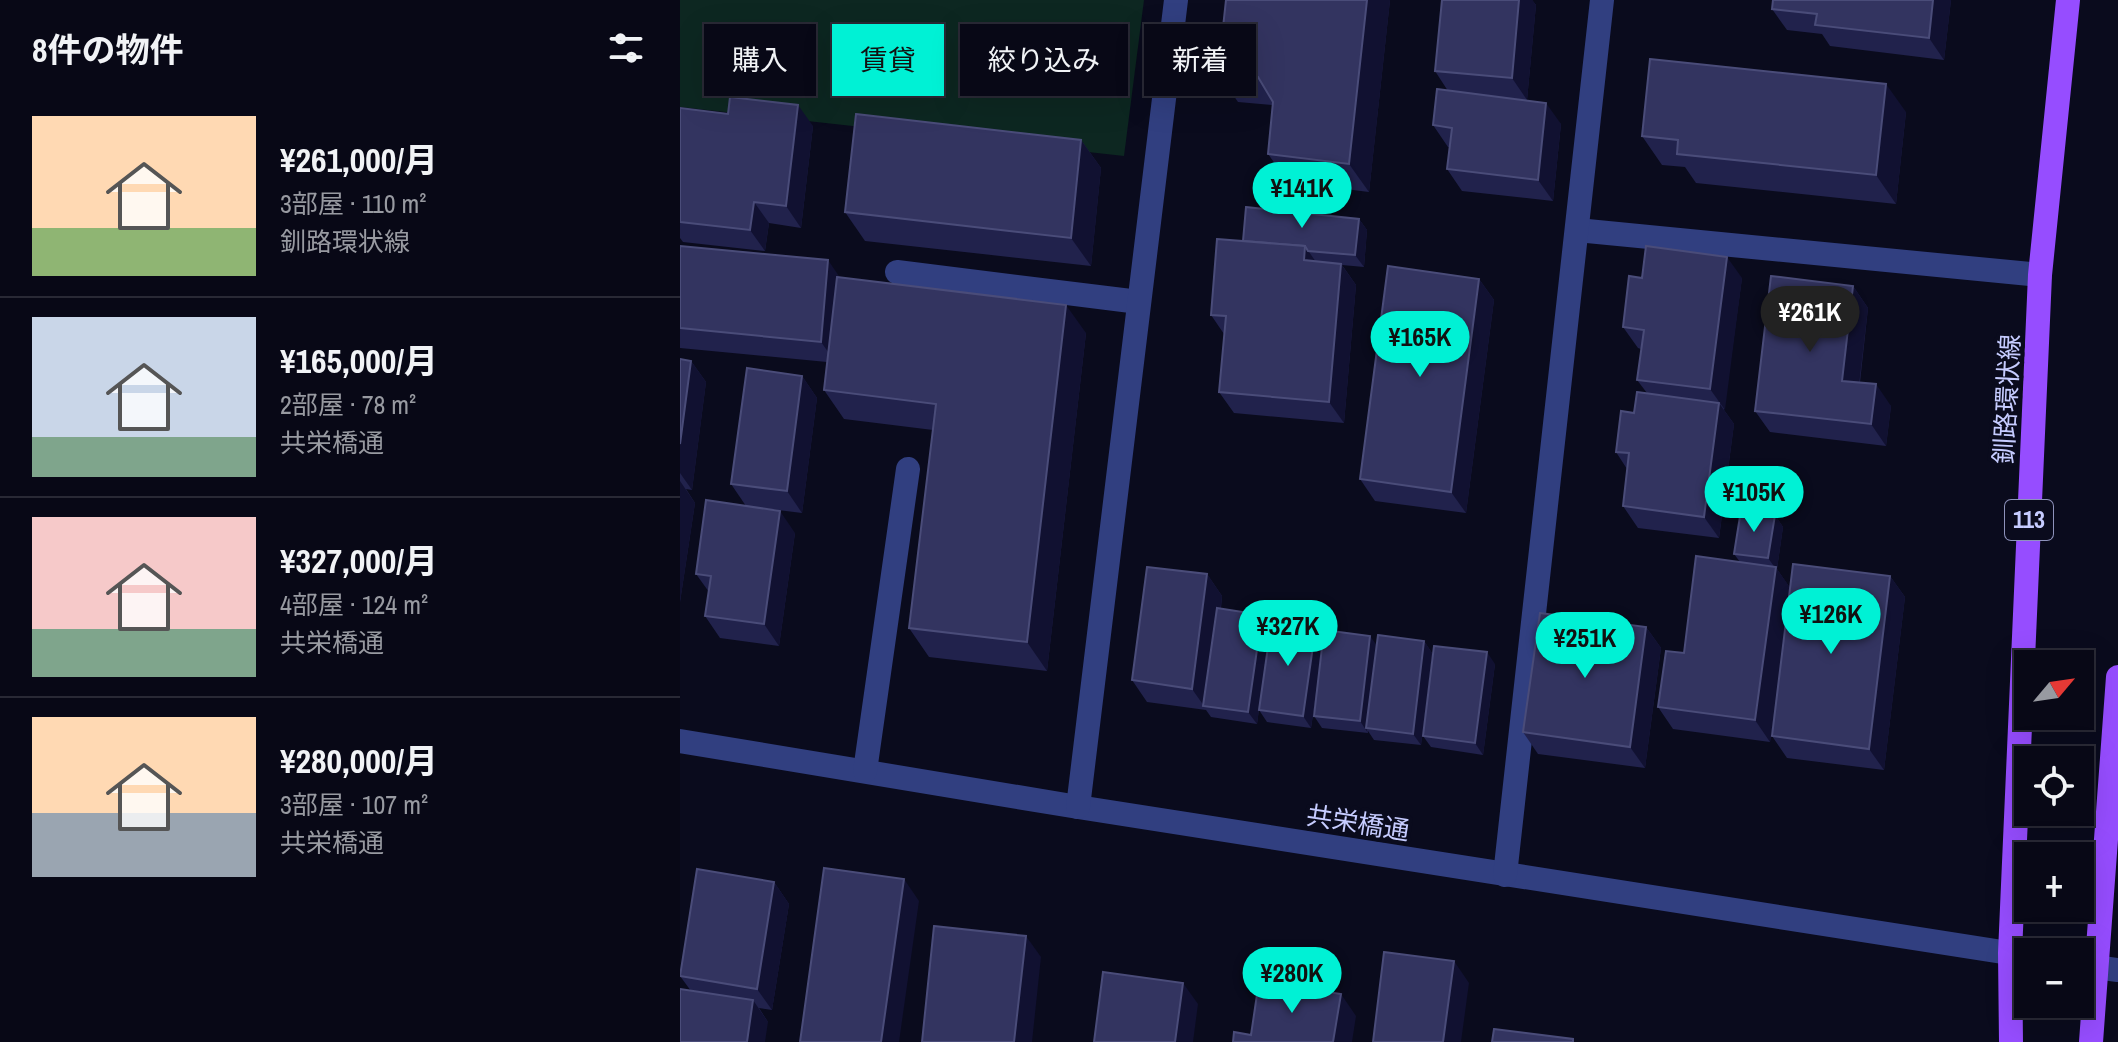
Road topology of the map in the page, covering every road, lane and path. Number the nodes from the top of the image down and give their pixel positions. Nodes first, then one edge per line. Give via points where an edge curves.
1 (1176, 0) edge
2 (1602, 0) edge
3 (2068, 0) edge
4 (1577, 230) junction
5 (897, 272) dead end
6 (2040, 275) junction
7 (1139, 302) junction
8 (908, 469) dead end
9 (2118, 677) edge
10 (680, 741) edge
11 (865, 771) junction
12 (1078, 807) junction
13 (1505, 875) junction
14 (2020, 938) edge
15 (2014, 954) edge
16 (2098, 967) edge
17 (2014, 1009) edge
18 (2011, 1042) edge
19 (2091, 1042) edge

1 - 7 street
2 - 4 street
3 - 6 main road, 釧路環状線 / 113
4 - 6 street
4 - 13 street
5 - 7 street
6 - 14 main road, 釧路環状線 / 113
7 - 12 street
8 - 11 street
9 - 16 main road
10 - 11 street, 共栄橋通
11 - 12 street, 共栄橋通
12 - 13 street, 共栄橋通
13 - 15 street, 共栄橋通
16 - 19 main road
17 - 18 main road, 釧路環状線 / 113

